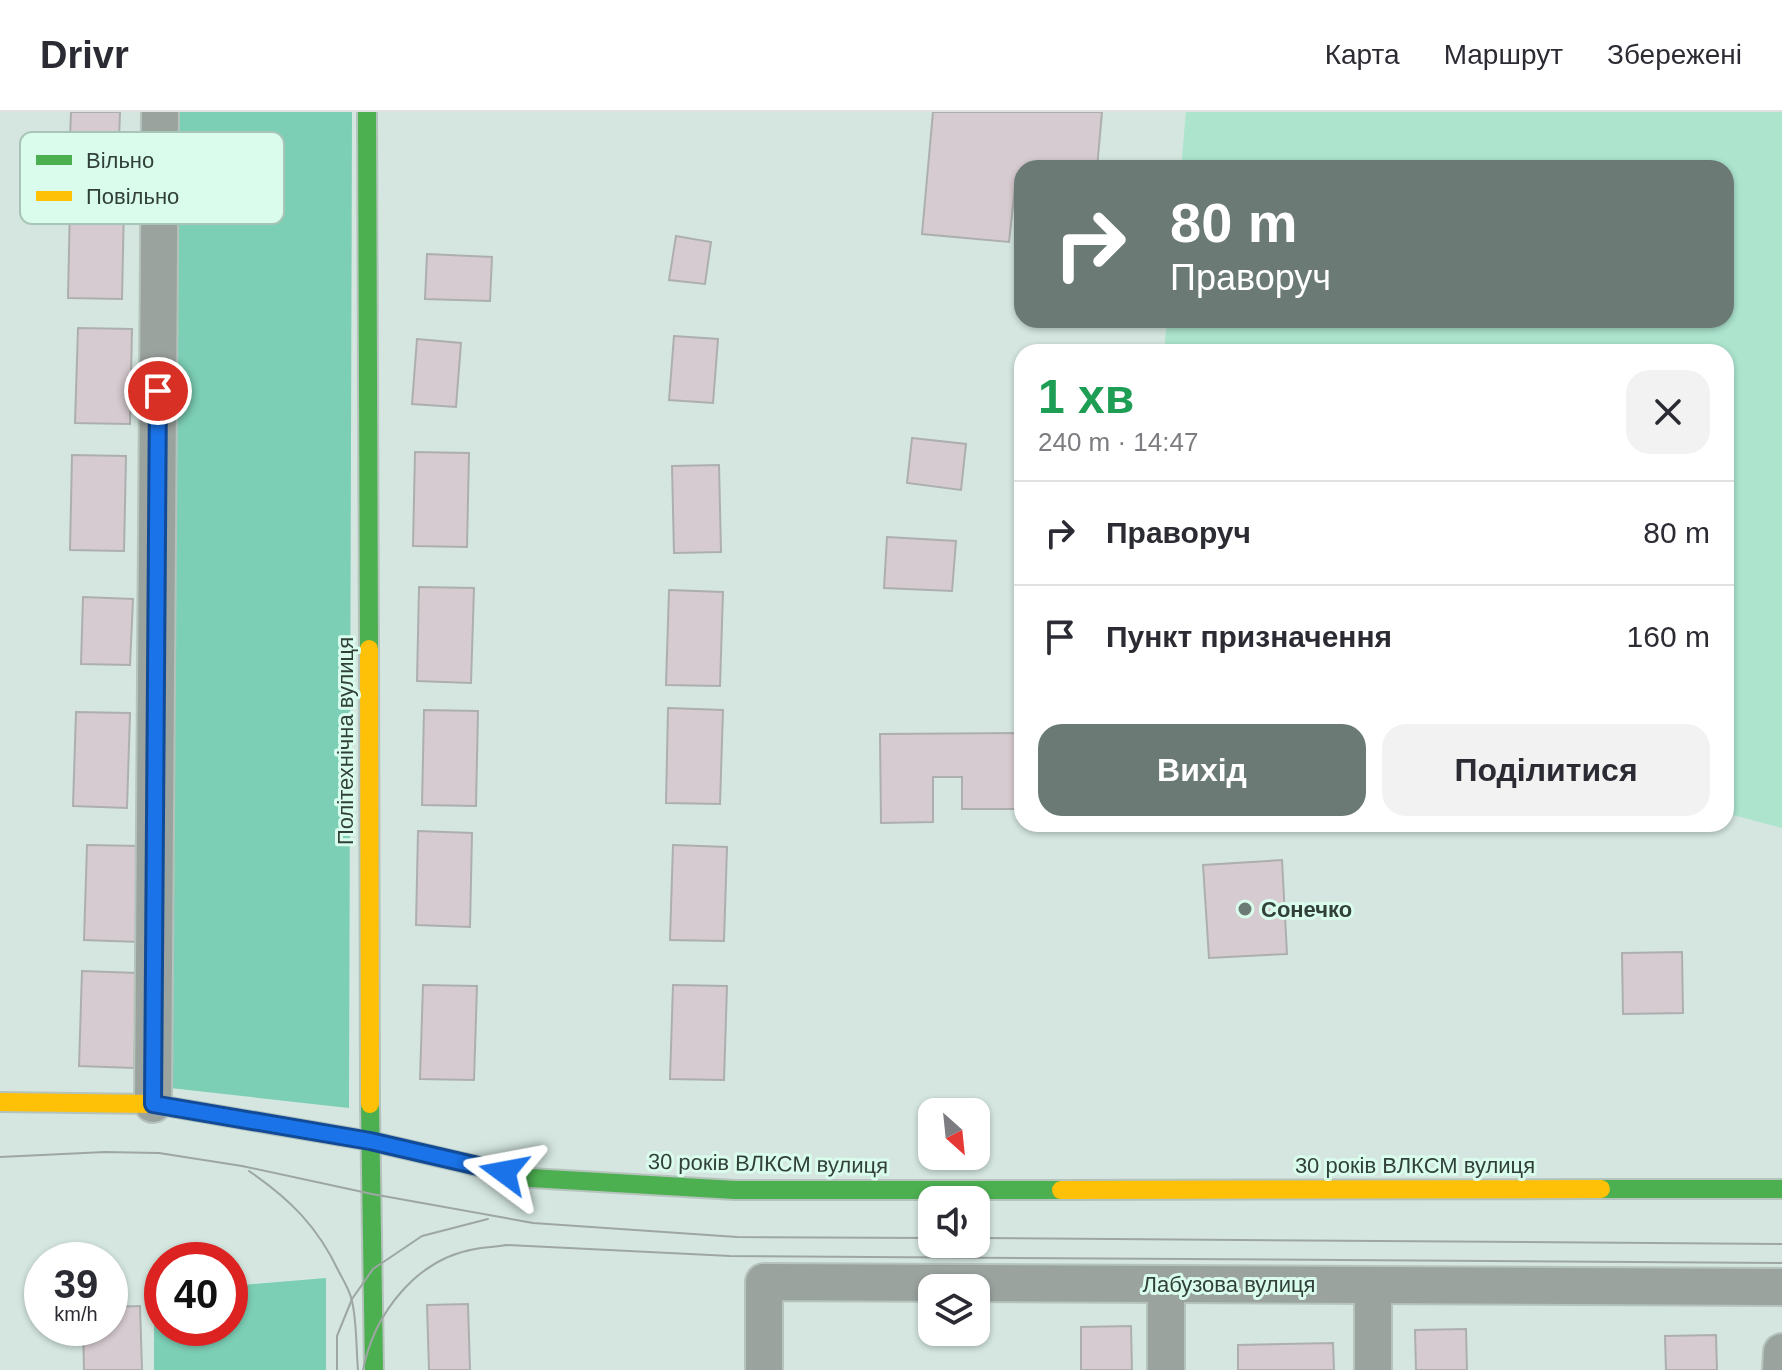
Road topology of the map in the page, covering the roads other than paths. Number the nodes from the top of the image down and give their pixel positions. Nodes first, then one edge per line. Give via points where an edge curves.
1 (160, 112) edge
2 (367, 112) edge
3 (160, 132) edge
4 (159, 224) edge
5 (0, 1102) edge
6 (153, 1104) junction
7 (370, 1141) junction
8 (1782, 1189) edge
9 (1166, 1284) junction
10 (1373, 1285) junction
11 (1782, 1287) edge
12 (1782, 1352) edge
13 (374, 1370) edge
14 (764, 1370) edge
15 (1166, 1370) edge
16 (1373, 1370) edge
17 (1781, 1370) edge

1 - 3 street
2 - 7 street, Політехнічна вулиця
4 - 6 street
5 - 6 street, 30 років ВЛКСМ вулиця
6 - 7 street, 30 років ВЛКСМ вулиця
7 - 8 street, 30 років ВЛКСМ вулиця via 531,1178 735,1190
7 - 13 street, Політехнічна вулиця
9 - 10 street, Лабузова вулиця
9 - 14 street, Лабузова вулиця via 764,1282
9 - 15 street
10 - 11 street, Лабузова вулиця
10 - 16 street
12 - 17 street

